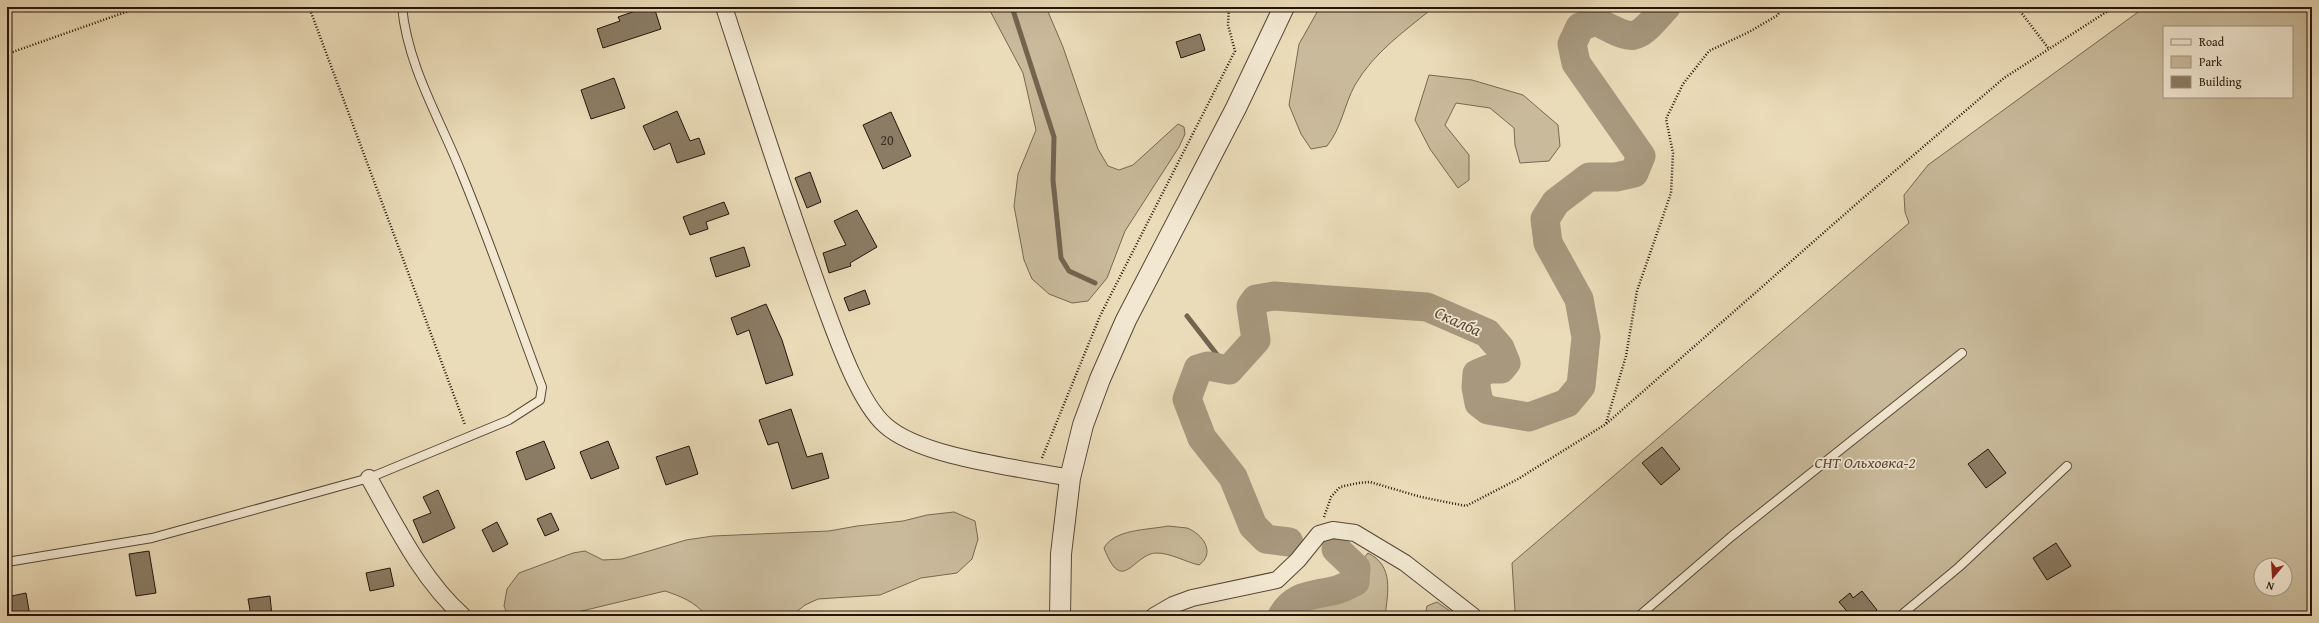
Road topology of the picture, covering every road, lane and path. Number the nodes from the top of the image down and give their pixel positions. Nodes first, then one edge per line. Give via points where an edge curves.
1 (140, 7) edge
2 (309, 7) edge
3 (402, 7) edge
4 (724, 7) edge
5 (1229, 7) edge
6 (1284, 7) edge
7 (1782, 7) edge
8 (2010, 7) edge
9 (2114, 7) edge
10 (2049, 49) junction
11 (7, 54) edge
12 (1962, 354) dead end
13 (1606, 424) junction
14 (469, 437) junction
15 (2067, 466) dead end
16 (1037, 471) junction
17 (369, 478) junction
18 (1070, 478) junction
19 (1318, 534) junction
20 (7, 562) edge
21 (463, 616) edge
22 (1060, 616) edge
23 (1154, 616) edge
24 (1473, 616) edge
25 (1639, 616) edge
26 (1900, 616) edge

1 - 11 path
2 - 14 path
3 - 14 lane via 409,45 419,78 461,171 542,387 540,400 529,409
4 - 16 street via 793,219 841,349 873,411 885,426 907,439 932,449
5 - 16 path via 1228,25 1235,51 1100,316
6 - 18 street via 1236,108 1126,320 1083,425
7 - 13 path via 1778,15 1709,51 1683,84 1666,119 1673,153 1671,193 1637,291 1626,356
8 - 10 path via 2020,11
9 - 10 path
10 - 13 path via 2004,78
12 - 25 lane via 1732,536
13 - 19 path via 1518,479 1466,506 1421,497 1370,482 1340,487 1325,509
14 - 17 lane
15 - 26 lane via 1959,567
16 - 18 street
17 - 20 lane via 152,538
17 - 21 street via 412,555
18 - 22 street via 1062,554
19 - 23 street via 1298,560 1277,580 1192,598
19 - 24 street via 1333,530 1355,533 1405,563

